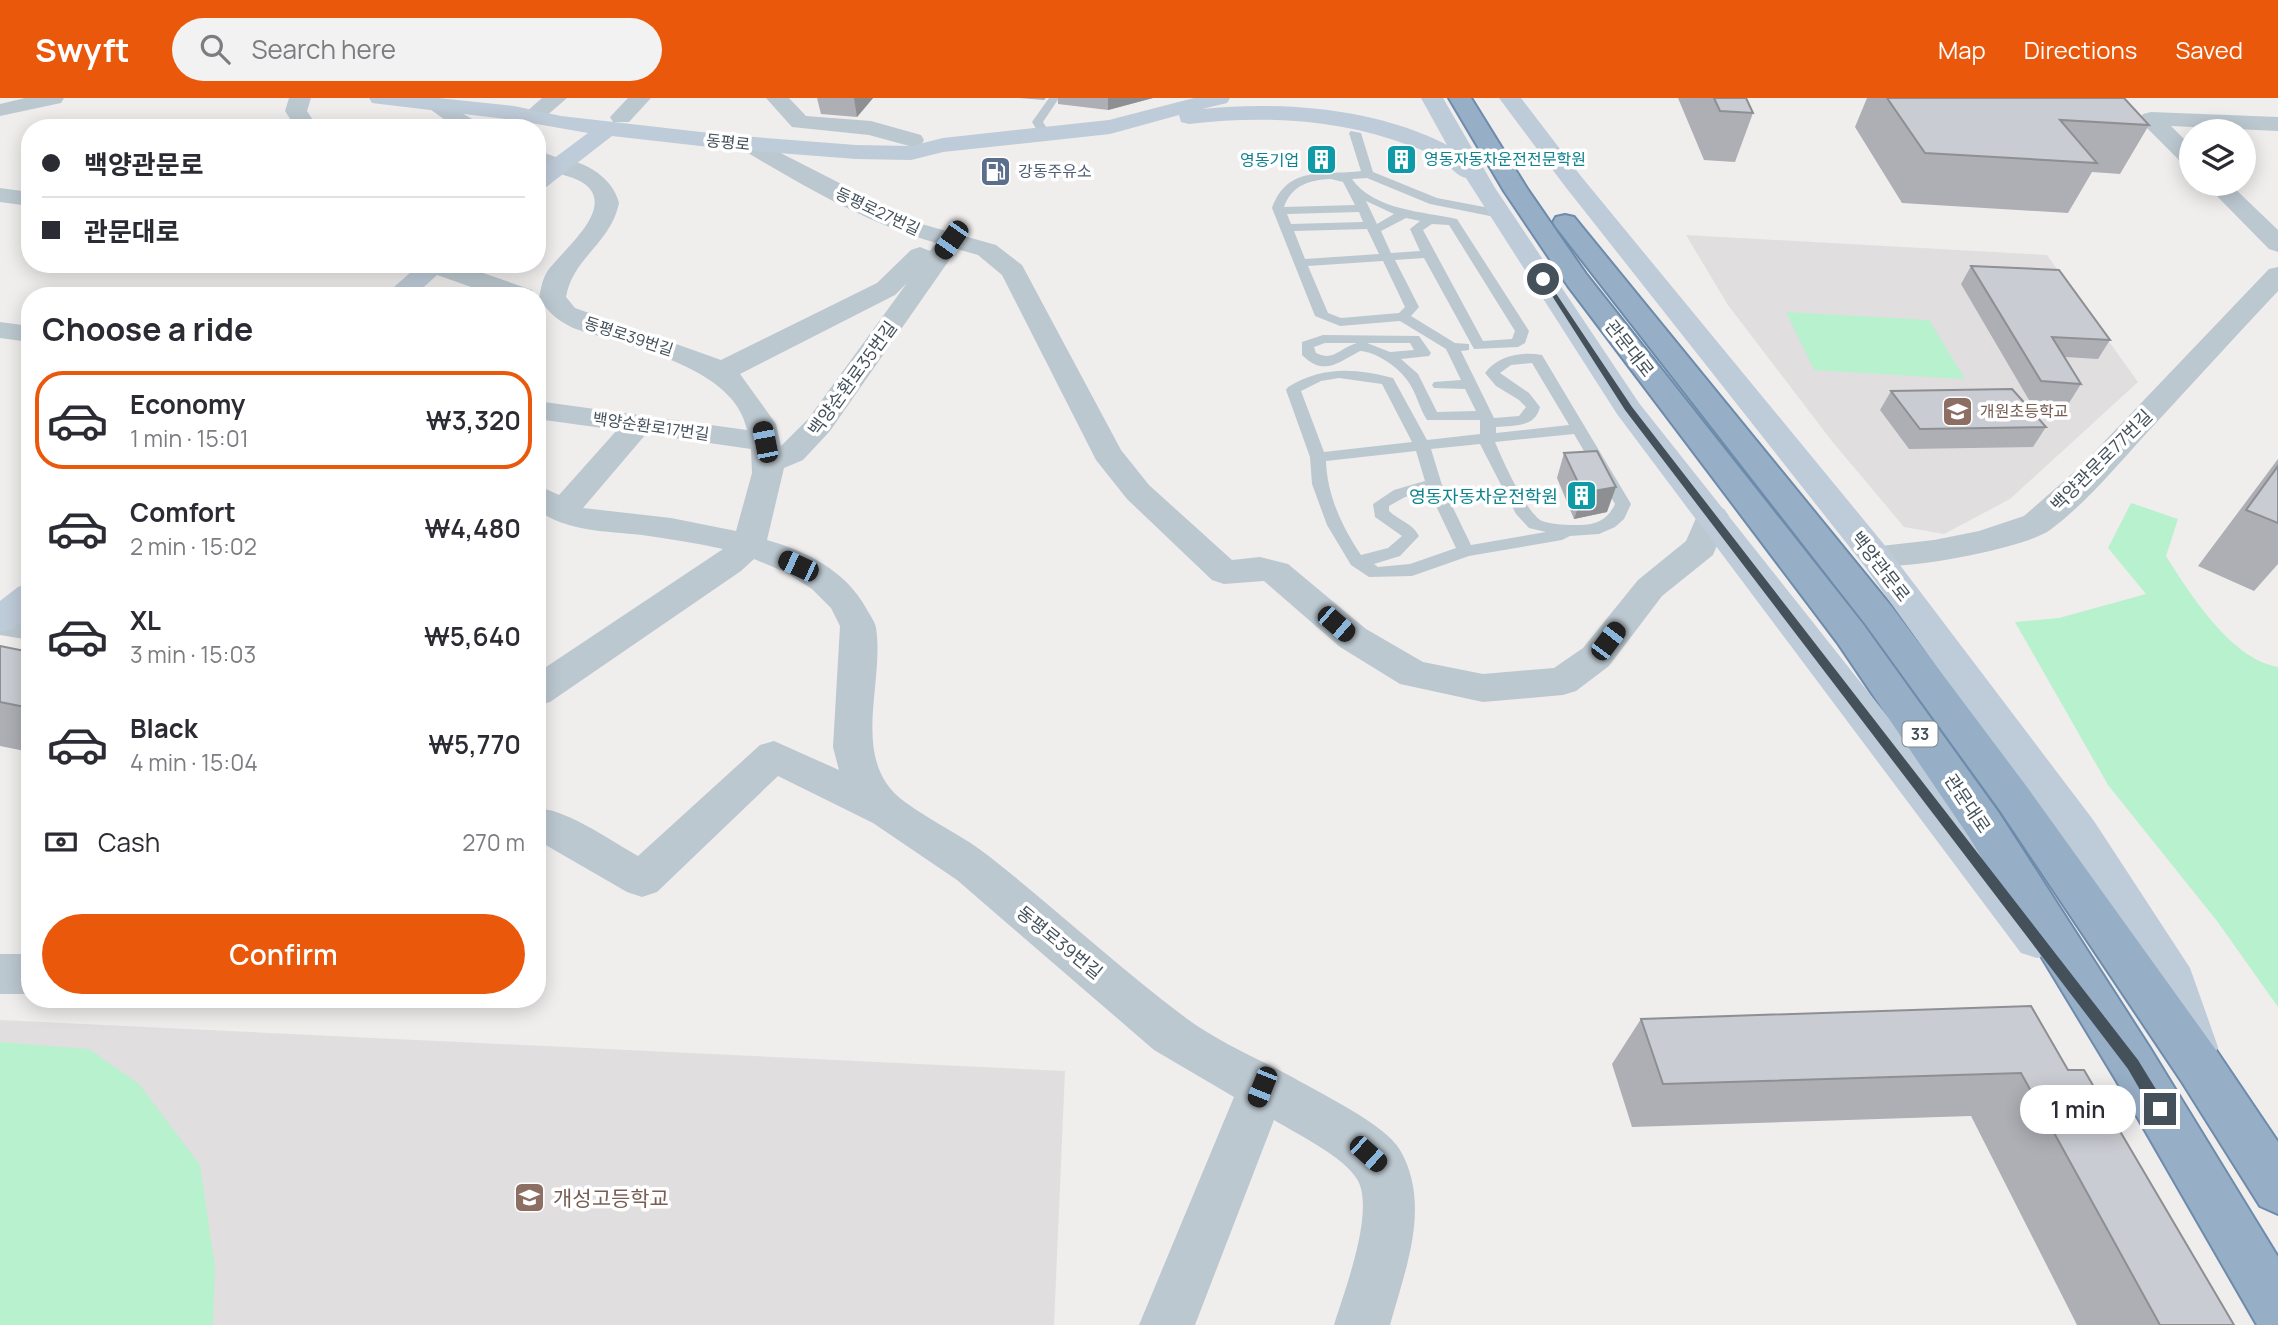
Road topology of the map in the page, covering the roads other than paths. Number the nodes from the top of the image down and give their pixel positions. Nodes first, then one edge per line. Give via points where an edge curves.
1 (53, 98) edge
2 (300, 98) edge
3 (381, 98) edge
4 (556, 98) edge
5 (640, 98) edge
6 (777, 98) edge
7 (1055, 98) edge
8 (1266, 98) edge
9 (1432, 98) edge
10 (1460, 98) edge
11 (1480, 98) edge
12 (1510, 98) edge
13 (434, 104) junction
14 (1218, 106) edge
15 (0, 110) edge
16 (525, 113) junction
17 (301, 119) edge
18 (457, 119) edge
19 (545, 119) edge
20 (546, 119) edge
21 (2179, 120) edge
22 (614, 123) junction
23 (2256, 123) edge
24 (2278, 124) edge
25 (1355, 133) dead end
26 (1045, 135) junction
27 (913, 140) junction
28 (751, 145) junction
29 (943, 145) junction
30 (2179, 147) edge
31 (546, 168) edge
32 (546, 169) edge
33 (1368, 174) junction
34 (1343, 177) junction
35 (1354, 192) junction
36 (0, 195) edge
37 (1510, 196) junction
38 (2229, 196) edge
39 (21, 198) edge
40 (1362, 208) junction
41 (1279, 211) junction
42 (1404, 214) junction
43 (1430, 220) junction
44 (1286, 228) junction
45 (1372, 228) junction
46 (951, 240) junction
47 (2278, 244) edge
48 (1428, 254) junction
49 (1387, 257) junction
50 (1300, 263) junction
51 (425, 273) edge
52 (455, 273) edge
53 (2278, 275) edge
54 (408, 287) edge
55 (496, 287) edge
56 (547, 304) edge
57 (1403, 317) junction
58 (0, 330) edge
59 (21, 333) edge
60 (1479, 346) junction
61 (1452, 348) junction
62 (1388, 356) junction
63 (721, 372) junction
64 (1438, 384) dead end
65 (1470, 384) junction
66 (546, 411) edge
67 (639, 424) junction
68 (1487, 425) junction
69 (1579, 429) junction
70 (1422, 445) junction
71 (767, 453) junction
72 (1318, 457) junction
73 (1434, 485) junction
74 (550, 503) edge
75 (1712, 516) junction
76 (1583, 532) junction
77 (749, 544) junction
78 (1466, 551) junction
79 (1875, 555) junction
80 (1357, 561) junction
81 (21, 603) edge
82 (0, 621) edge
83 (21, 625) edge
84 (546, 686) edge
85 (890, 814) junction
86 (546, 825) edge
87 (0, 974) edge
88 (21, 974) edge
89 (2133, 1064) junction
90 (2199, 1066) junction
91 (1262, 1087) junction
92 (2278, 1188) edge
93 (2278, 1308) edge
94 (1167, 1325) edge
95 (1362, 1325) edge

1 - 15 street
2 - 17 street via 296,111
3 - 13 main road, 동평로
4 - 16 street
5 - 22 street
6 - 27 street via 800,122 871,128
7 - 26 lane via 1037,122
8 - 14 main road
9 - 37 main road
10 - 37 highway, 33
11 - 37 highway, 33 via 1490,118
12 - 79 main road, 백양관문로
13 - 16 main road, 동평로
13 - 18 street
14 - 26 main road, 동평로
14 - 37 main road via 1360,122 1418,139 1454,156
16 - 19 main road, 동평로
20 - 22 main road, 동평로 via 561,124
21 - 30 street via 2151,119
22 - 27 main road, 동평로
22 - 28 main road, 동평로
22 - 31 main road
23 - 24 street
25 - 33 lane
26 - 29 main road, 동평로
27 - 29 main road, 동평로
28 - 29 main road, 동평로 via 911,153
28 - 46 street, 동평로27번길 via 908,229
32 - 56 street, 동평로39번길 via 596,181 606,206 596,232 559,273
33 - 34 lane
33 - 37 lane via 1434,201
34 - 35 lane
34 - 41 lane via 1303,178 1281,198
35 - 40 lane
35 - 42 lane
36 - 39 street
37 - 75 main road via 1628,408
37 - 89 highway, 관문대로 / 33 via 1850,633 1984,825
37 - 90 highway, 관문대로 / 33 via 1879,616 2013,798
38 - 47 street
40 - 41 lane
40 - 45 lane
41 - 44 lane
42 - 43 lane
42 - 45 lane
43 - 48 lane via 1416,229
43 - 60 lane via 1453,222 1522,331 1518,343
44 - 45 lane
44 - 50 lane
45 - 49 lane
46 - 63 street via 930,243 886,289
46 - 71 street, 백양순환로35번길 via 818,425 792,453
46 - 75 street, 동평로27번길 via 987,250 1013,271 1107,453 1138,492 1224,572 1260,568 1276,572 1353,638 1413,674 1483,688 1563,681 1596,657 1650,588 1701,547
48 - 49 lane
48 - 60 lane
49 - 50 lane
49 - 57 lane via 1412,307
50 - 57 lane via 1322,317 1340,322
51 - 54 main road
52 - 55 street
53 - 79 street, 백양관문로77번길 via 2092,473 2036,524 1934,551
56 - 63 street, 동평로39번길 via 583,322 694,358
57 - 61 lane
58 - 59 street
60 - 61 lane
61 - 65 lane
62 - 62 lane via 1424,352 1415,339 1324,339 1307,345 1309,355 1324,362 1339,360 1349,348 1360,346
62 - 68 lane via 1413,377 1432,417
63 - 71 street, 동평로39번길 via 747,400 761,424
64 - 65 lane
65 - 68 lane
66 - 67 street, 백양순환로17번길
67 - 71 street, 백양순환로17번길
67 - 74 street
68 - 69 lane
68 - 69 lane via 1531,414 1528,397 1496,383 1492,373 1499,364 1537,358
68 - 70 lane
68 - 76 lane via 1487,443 1522,510 1535,524
69 - 76 lane via 1623,504 1620,516 1608,525
70 - 72 lane
70 - 72 lane via 1388,381 1361,373 1335,375 1310,379 1293,390
70 - 73 lane
71 - 77 street
72 - 80 lane via 1317,477 1344,544
73 - 78 lane
73 - 80 lane via 1411,488 1381,504 1381,513 1408,529 1411,536 1388,556
74 - 77 street, 동평로39번길 via 575,517
75 - 89 main road
76 - 78 lane
77 - 84 street via 729,563
77 - 85 street, 동평로39번길 via 812,572 834,586 853,610 858,626 853,747 869,796
78 - 80 lane via 1412,570 1375,573
79 - 90 main road, 백양관문로 via 2079,833 2174,982
81 - 82 main road
82 - 83 street
85 - 86 street via 774,756 642,879
85 - 91 street, 동평로39번길 via 972,867 1171,1035
87 - 88 street
89 - 93 highway, 관문대로 / 33
90 - 92 highway, 관문대로 / 33
91 - 94 street
91 - 95 street, 동평로39번길 via 1355,1142 1381,1166 1388,1200 1388,1236

